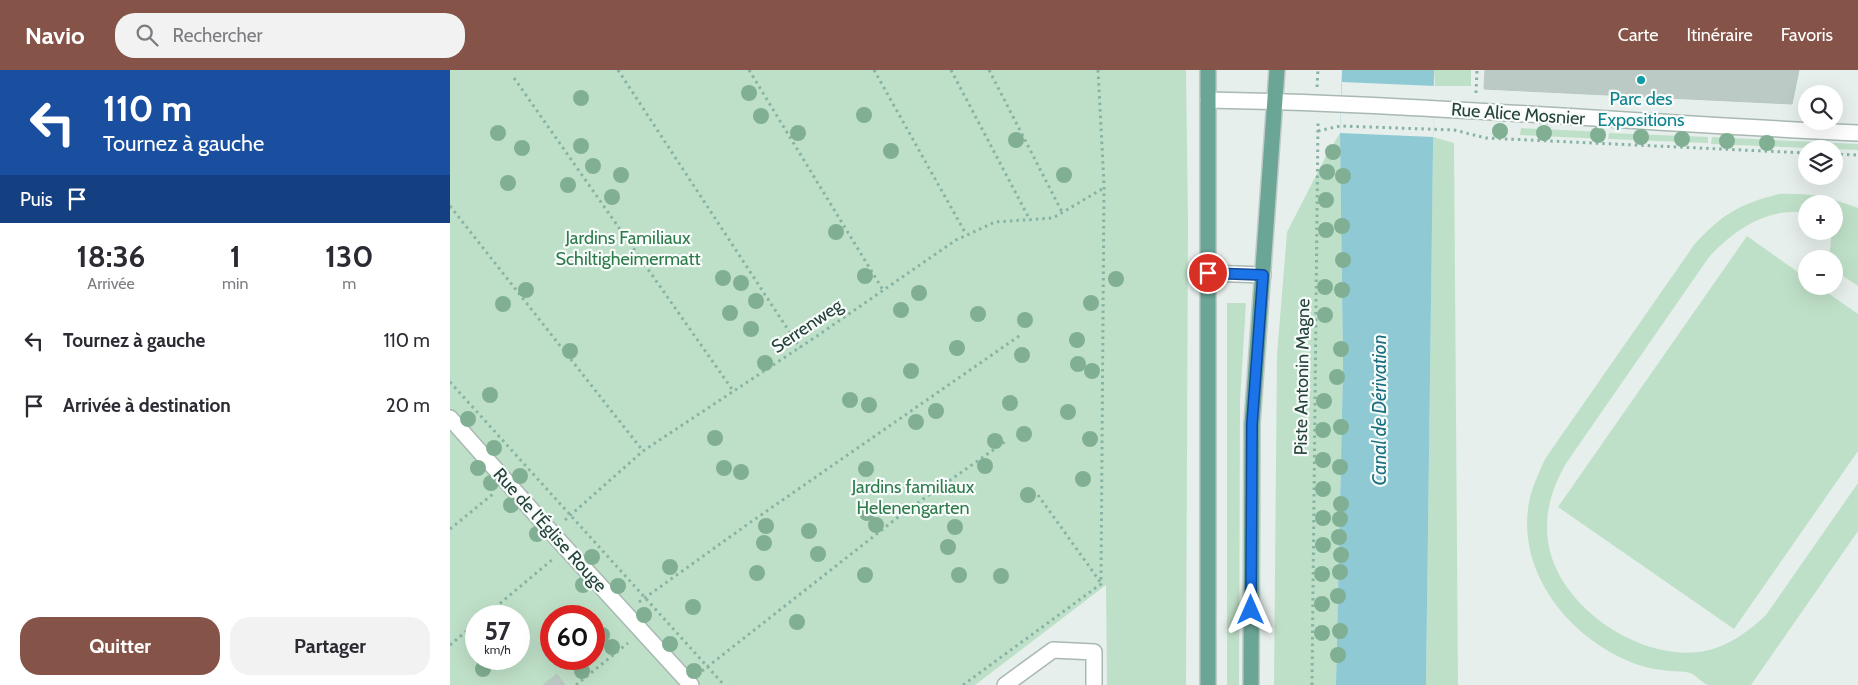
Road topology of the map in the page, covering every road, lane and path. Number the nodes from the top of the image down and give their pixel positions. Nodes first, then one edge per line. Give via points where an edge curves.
1 (618, 70) edge
2 (749, 70) edge
3 (874, 70) edge
4 (951, 70) edge
5 (989, 70) edge
6 (1098, 70) edge
7 (1208, 70) edge
8 (1277, 70) edge
9 (1318, 70) edge
10 (1477, 70) edge
11 (514, 78) dead end
12 (1208, 100) junction
13 (1276, 101) junction
14 (1317, 103) junction
15 (1476, 111) junction
16 (1318, 131) junction
17 (1858, 133) edge
18 (1798, 153) edge
19 (1843, 154) edge
20 (1858, 155) edge
21 (1102, 188) dead end
22 (450, 206) edge
23 (1062, 212) junction
24 (1030, 220) junction
25 (966, 234) junction
26 (1208, 273) junction
27 (1263, 275) junction
28 (883, 290) junction
29 (1022, 334) dead end
30 (800, 348) junction
31 (450, 382) edge
32 (734, 392) junction
33 (450, 418) edge
34 (1006, 441) dead end
35 (643, 451) junction
36 (507, 482) junction
37 (1038, 495) dead end
38 (570, 515) junction
39 (450, 529) edge
40 (552, 533) junction
41 (566, 549) junction
42 (1101, 584) junction
43 (645, 597) junction
44 (498, 605) edge
45 (624, 612) junction
46 (465, 632) edge
47 (642, 632) junction
48 (450, 645) edge
49 (708, 666) junction
50 (689, 683) edge
51 (576, 685) edge
52 (724, 685) edge
53 (963, 685) edge
54 (1005, 685) edge
55 (1094, 685) edge
56 (1208, 685) edge
57 (1250, 685) edge
58 (1312, 685) edge

1 - 30 path
2 - 28 path
3 - 25 path
4 - 24 path
5 - 23 path
6 - 42 path via 1104,185
7 - 12 main road
8 - 13 main road
9 - 14 path, Piste Antonin Magne
10 - 15 path
11 - 32 path
12 - 13 street, Rue Alice Mosnier
12 - 26 main road
13 - 14 street, Rue Alice Mosnier
13 - 27 main road
14 - 15 street, Rue Alice Mosnier
14 - 16 path, Piste Antonin Magne
15 - 17 street, Rue Alice Mosnier
16 - 18 path via 1340,126 1433,129 1454,130 1486,138
16 - 58 path, Piste Antonin Magne
19 - 20 path
21 - 23 path, Serrenweg
22 - 35 path
23 - 24 path, Serrenweg via 1053,218
24 - 25 path, Serrenweg via 995,222
25 - 28 path, Serrenweg
26 - 27 street
26 - 56 main road
27 - 57 main road via 1252,424
28 - 30 path, Serrenweg
29 - 43 path
30 - 32 path, Serrenweg
31 - 38 path
32 - 35 path, Serrenweg
33 - 36 street, Rue de l'Église Rouge
34 - 49 path via 906,511
35 - 38 path, Serrenweg
36 - 39 path
36 - 40 street, Rue de l'Église Rouge
37 - 42 path
38 - 40 path, Serrenweg
38 - 43 path
40 - 41 street, Rue de l'Église Rouge
41 - 44 path
41 - 45 street, Rue de l'Église Rouge
42 - 53 path
43 - 45 path
43 - 49 path
45 - 47 street, Rue de l'Église Rouge
46 - 48 path
47 - 50 street, Rue de l'Église Rouge
47 - 51 path
49 - 50 path
49 - 52 path
54 - 55 street via 1053,650 1094,652

